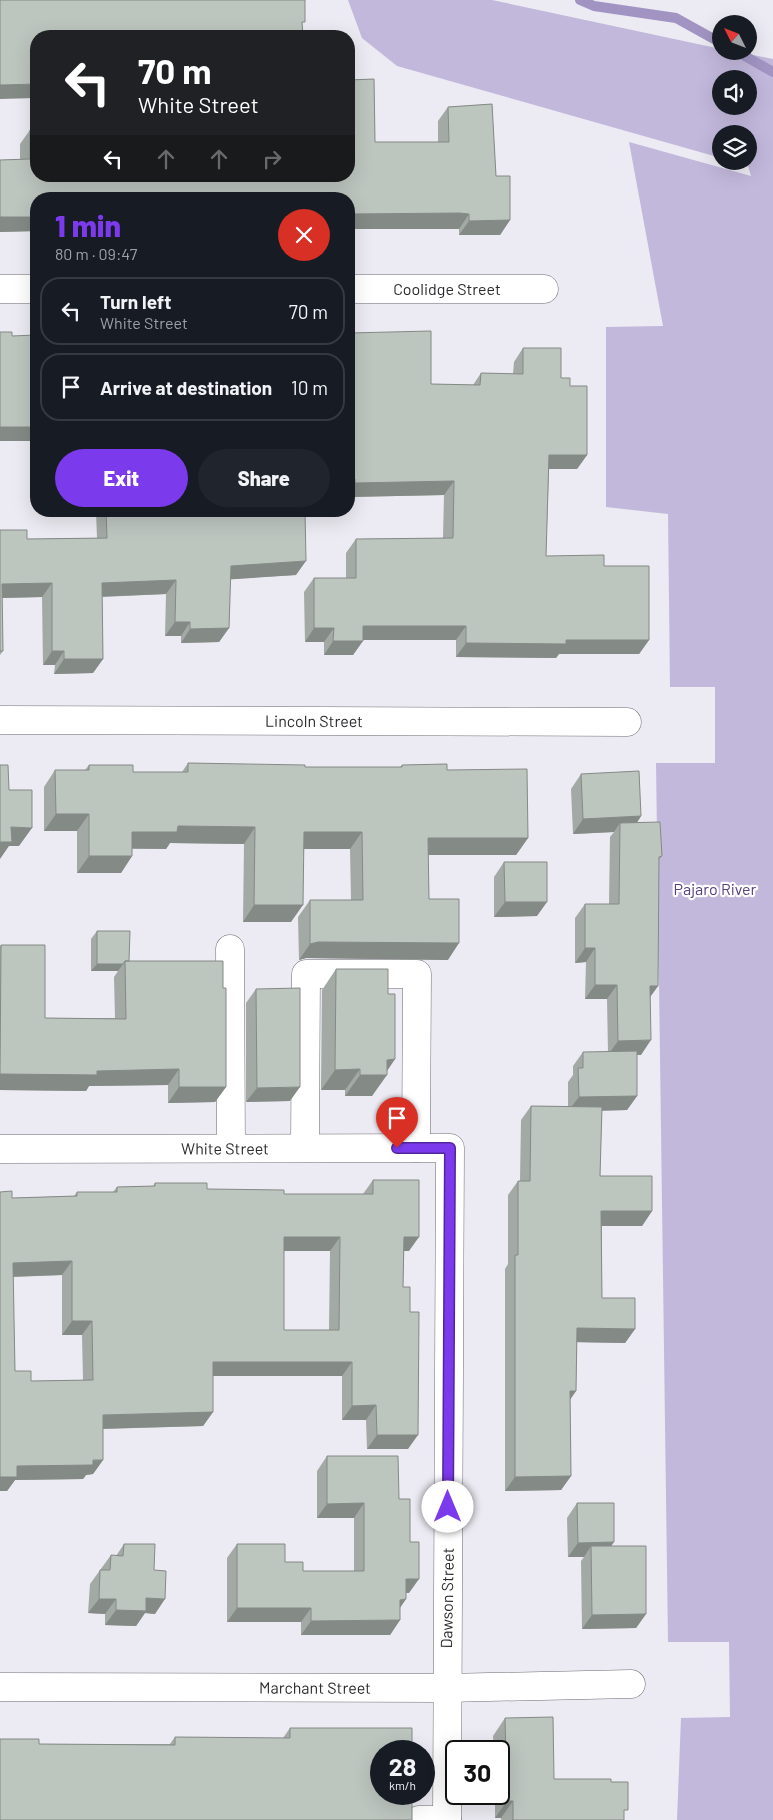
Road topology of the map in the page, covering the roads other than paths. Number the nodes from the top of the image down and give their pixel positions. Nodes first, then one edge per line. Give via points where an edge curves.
1 (0, 289) edge
2 (30, 289) edge
3 (355, 289) edge
4 (544, 289) dead end
5 (0, 720) edge
6 (627, 722) dead end
7 (230, 949) dead end
8 (231, 1148) junction
9 (305, 1148) junction
10 (416, 1148) junction
11 (450, 1148) joint
12 (0, 1149) edge
13 (631, 1684) dead end
14 (0, 1686) edge
15 (446, 1688) junction
16 (419, 1820) edge
17 (447, 1820) edge

1 - 2 street
3 - 4 street, Coolidge Street
5 - 6 street, Lincoln Street
7 - 8 street
8 - 9 street, White Street
8 - 12 street, White Street
9 - 10 street, White Street
9 - 10 street via 306,974 417,974
10 - 11 street, White Street
11 - 15 street, Dawson Street
13 - 15 street, Marchant Street
14 - 15 street, Marchant Street
15 - 17 street, Dawson Street
16 - 17 street

